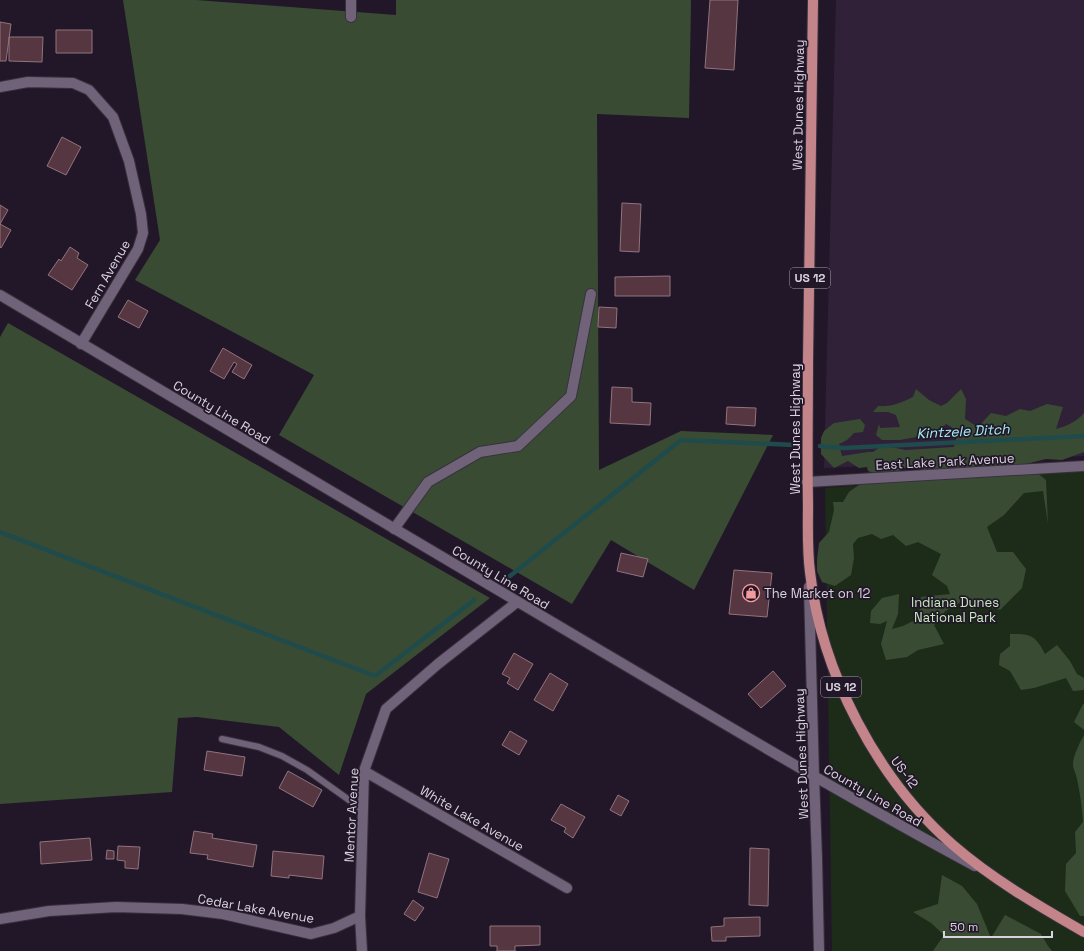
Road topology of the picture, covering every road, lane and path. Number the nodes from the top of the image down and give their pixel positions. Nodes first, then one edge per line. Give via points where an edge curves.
1 (351, 0) edge
2 (812, 0) edge
3 (351, 17) dead end
4 (0, 87) edge
5 (591, 294) dead end
6 (0, 295) edge
7 (81, 344) junction
8 (1084, 466) edge
9 (807, 482) junction
10 (394, 529) junction
11 (808, 555) junction
12 (517, 602) junction
13 (222, 739) dead end
14 (364, 771) junction
15 (814, 776) junction
16 (363, 810) junction
17 (992, 875) junction
18 (567, 888) dead end
19 (360, 916) junction
20 (0, 918) edge
21 (1084, 932) edge
22 (362, 951) edge
23 (819, 951) edge

1 - 3 street
2 - 9 main road, West Dunes Highway / US 12
4 - 7 street, Fern Avenue via 28,82 73,82 89,90 113,117 129,161 143,233 138,250
5 - 10 street via 571,396 518,446 480,452 428,482
6 - 7 street, County Line Road
7 - 10 street, County Line Road
8 - 9 street, East Lake Park Avenue
9 - 11 main road, West Dunes Highway / US 12
10 - 12 street, County Line Road
11 - 15 street, West Dunes Highway
11 - 17 main road, US-12 / US 12 via 815,602 828,653 849,706 871,747 912,803 953,845
12 - 14 street, Mentor Avenue via 386,709
12 - 15 street, County Line Road
13 - 16 lane via 259,747 282,756 307,770
14 - 16 street, Mentor Avenue
14 - 18 street, White Lake Avenue
15 - 17 street, County Line Road
15 - 23 street, West Dunes Highway
16 - 19 street, Mentor Avenue
17 - 21 main road, US-12 / US 12
19 - 20 street, Cedar Lake Avenue via 334,928 311,934 223,914 182,909 116,907 49,911
19 - 22 street, Mentor Avenue

